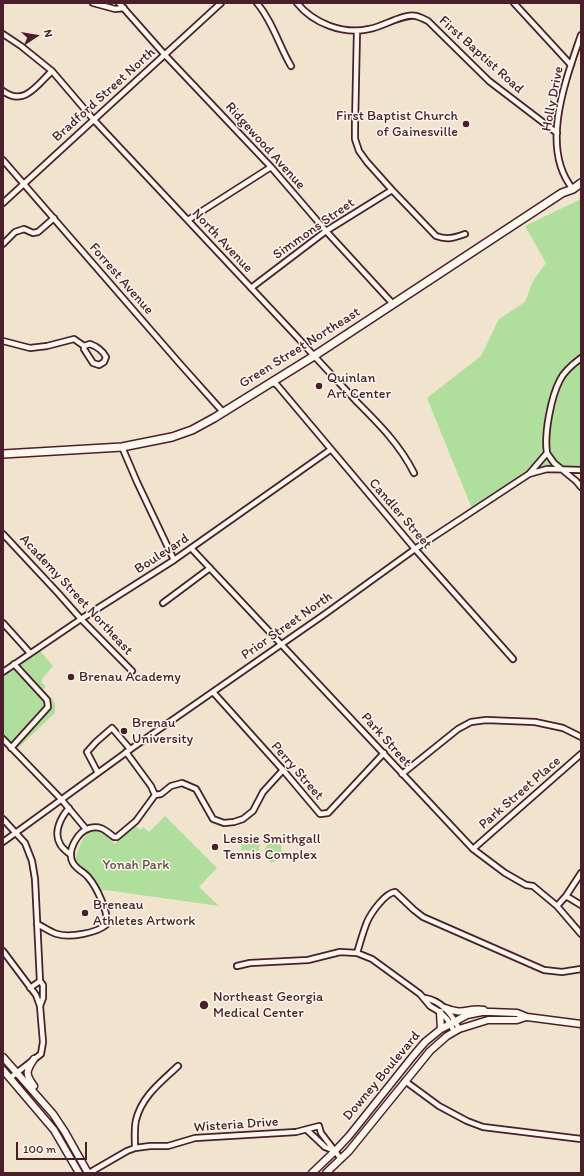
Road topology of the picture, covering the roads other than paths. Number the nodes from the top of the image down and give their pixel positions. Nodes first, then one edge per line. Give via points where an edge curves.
1 (92, 3) edge
2 (119, 3) edge
3 (221, 3) edge
4 (257, 3) edge
5 (297, 3) edge
6 (514, 3) edge
7 (124, 8) junction
8 (357, 31) junction
9 (3, 34) edge
10 (581, 35) edge
11 (165, 55) junction
12 (571, 65) junction
13 (291, 66) dead end
14 (52, 72) junction
15 (3, 91) edge
16 (93, 119) junction
17 (557, 133) junction
18 (3, 160) edge
19 (270, 167) junction
20 (581, 183) edge
21 (24, 184) junction
22 (581, 187) edge
23 (573, 189) junction
24 (392, 190) junction
25 (3, 203) edge
26 (54, 218) junction
27 (188, 220) junction
28 (326, 231) junction
29 (465, 234) dead end
30 (3, 244) edge
31 (251, 288) junction
32 (393, 304) junction
33 (3, 341) edge
34 (84, 346) junction
35 (314, 356) junction
36 (581, 358) edge
37 (272, 382) junction
38 (224, 412) junction
39 (122, 447) junction
40 (330, 450) junction
41 (547, 452) junction
42 (3, 454) edge
43 (561, 470) junction
44 (581, 470) edge
45 (414, 473) dead end
46 (529, 474) junction
47 (581, 487) edge
48 (3, 534) edge
49 (191, 548) junction
50 (415, 549) junction
51 (174, 560) junction
52 (210, 568) junction
53 (163, 603) dead end
54 (81, 619) junction
55 (3, 623) edge
56 (280, 644) junction
57 (30, 653) junction
58 (513, 659) dead end
59 (14, 664) junction
60 (132, 671) dead end
61 (3, 672) edge
62 (213, 692) junction
63 (581, 737) edge
64 (3, 739) edge
65 (11, 748) junction
66 (128, 751) junction
67 (384, 753) junction
68 (581, 754) edge
69 (283, 770) junction
70 (98, 773) junction
71 (402, 774) junction
72 (155, 795) junction
73 (61, 799) junction
74 (69, 808) junction
75 (3, 819) edge
76 (86, 829) junction
77 (15, 832) junction
78 (3, 842) edge
79 (473, 849) junction
80 (71, 855) junction
81 (581, 873) edge
82 (566, 896) junction
83 (581, 905) edge
84 (557, 906) junction
85 (37, 924) junction
86 (581, 934) edge
87 (3, 952) edge
88 (357, 953) junction
89 (237, 966) dead end
90 (581, 969) edge
91 (40, 981) junction
92 (30, 988) junction
93 (40, 1006) junction
94 (442, 1010) junction
95 (491, 1012) junction
96 (527, 1017) junction
97 (453, 1022) junction
98 (581, 1024) edge
99 (441, 1029) junction
100 (457, 1030) junction
101 (3, 1056) edge
102 (34, 1059) junction
103 (406, 1064) junction
104 (178, 1066) dead end
105 (3, 1070) edge
106 (18, 1072) junction
107 (397, 1076) junction
108 (10, 1078) junction
109 (405, 1081) junction
110 (396, 1092) junction
111 (53, 1114) junction
112 (307, 1130) junction
113 (581, 1139) edge
114 (135, 1148) junction
115 (334, 1151) junction
116 (341, 1158) junction
117 (79, 1173) edge
118 (89, 1173) edge
119 (312, 1173) edge
120 (326, 1173) edge

1 - 7 street via 115,9
2 - 7 street, Ridgewood Avenue
3 - 11 street, Bradford Street North
4 - 13 street via 276,33
5 - 8 street, First Baptist Road via 307,14 321,23
6 - 12 street
7 - 11 street, Ridgewood Avenue
8 - 17 street, First Baptist Road via 375,28 407,16 416,16 428,21 489,81
8 - 24 street via 355,139 359,151
9 - 14 street, North Avenue via 22,46
10 - 12 street, Holly Drive
11 - 16 street, Bradford Street North
11 - 19 street, Ridgewood Avenue
12 - 17 street, Holly Drive via 559,112
14 - 15 street via 29,94 15,97
14 - 16 street, North Avenue
16 - 21 street, Bradford Street North
16 - 27 street, North Avenue
17 - 23 street, Holly Drive via 559,161 567,182
18 - 21 street, Forrest Avenue
19 - 27 street
19 - 28 street, Ridgewood Avenue
20 - 23 highway, Green Street Northeast
21 - 25 street, Bradford Street North
21 - 26 street, Forrest Avenue
22 - 23 main road
23 - 32 highway, Green Street Northeast via 562,193
24 - 28 street, Simmons Street
24 - 29 street via 436,236 451,239
26 - 30 street via 38,232 33,233 24,229 15,232
26 - 38 street, Forrest Avenue
27 - 31 street, North Avenue
28 - 31 street, Simmons Street
28 - 32 street, Ridgewood Avenue
31 - 35 street, North Avenue
32 - 35 highway, Green Street Northeast
33 - 34 street via 30,348 74,339
34 - 34 street via 92,363 98,365 104,362 106,357 95,346
35 - 37 highway, Green Street Northeast
35 - 45 street, North Avenue via 387,433 408,460
36 - 41 street via 563,375 558,384 550,414
37 - 38 highway, Green Street Northeast
37 - 40 street, Candler Street
38 - 39 highway, Green Street Northeast via 181,435
39 - 42 highway, Green Street Northeast
39 - 51 street
40 - 49 street, Boulevard
40 - 50 street, Candler Street
41 - 43 street
41 - 46 street
43 - 44 street
43 - 46 street via 548,469
43 - 47 street
46 - 50 street, Prior Street North
48 - 54 street, Academy Street Northeast
49 - 51 street, Boulevard
49 - 52 street, Park Street
50 - 56 street, Prior Street North
50 - 58 street, Candler Street
51 - 54 street, Boulevard
52 - 53 street
52 - 56 street, Park Street
54 - 57 street, Boulevard
54 - 60 street, Academy Street Northeast
55 - 57 street
56 - 62 street, Prior Street North
56 - 67 street, Park Street
57 - 59 street, Boulevard
59 - 61 street, Boulevard
59 - 65 street via 47,700 48,707
62 - 66 street, Prior Street North
62 - 69 street, Perry Street
63 - 71 street via 563,728 535,722 471,722 458,729
64 - 65 street
65 - 73 street
66 - 70 street, Prior Street North
66 - 70 street via 112,728 87,752
66 - 72 street
67 - 69 street, Perry Street via 328,813 320,814
67 - 71 street, Park Street
68 - 79 street, Park Street Place
69 - 72 street via 264,792 253,811 234,822 224,823 213,819 196,789 188,785 182,783 171,786 161,794
70 - 73 street, Prior Street North
71 - 79 street, Park Street
72 - 76 street via 133,824 117,837 114,838 103,828
73 - 74 street
73 - 77 street, Prior Street North
74 - 76 street
74 - 80 street via 61,819 57,838 62,848
75 - 77 street
76 - 80 street via 74,843
77 - 78 street, Prior Street North
77 - 85 street via 25,843 32,861
79 - 84 street, Park Street via 505,873 526,885 533,886
80 - 85 street via 75,866 96,888 107,919 106,925 98,930 80,934 59,934
81 - 82 street
82 - 83 street
82 - 84 street
84 - 86 street, Park Street
85 - 91 street
87 - 92 street
88 - 89 street via 340,952 308,960
88 - 90 street via 367,922 386,896 395,892 423,917 544,970 562,972
88 - 94 street via 372,959 425,998 430,1006
91 - 92 street
91 - 93 street via 43,985 43,998
92 - 93 street
93 - 102 street via 42,1049 41,1054
94 - 95 main road via 464,1012 475,1008
94 - 97 street
94 - 99 main road
95 - 96 main road, Downey Boulevard
95 - 97 main road, Downey Boulevard via 475,1013
96 - 98 main road
96 - 100 main road, Downey Boulevard via 517,1020 488,1020
97 - 99 main road, Downey Boulevard
97 - 100 street
99 - 103 main road, Downey Boulevard via 425,1042
100 - 109 main road, Downey Boulevard via 437,1044
101 - 106 main road
102 - 106 street
102 - 111 main road via 27,1075
103 - 107 main road, Downey Boulevard
103 - 109 main road
104 - 114 street via 156,1086 140,1106 135,1128
105 - 108 main road
106 - 108 street
106 - 111 main road
107 - 110 main road
107 - 115 main road, Downey Boulevard
108 - 117 main road via 54,1130
109 - 110 main road, Downey Boulevard
109 - 113 street via 439,1106 483,1127
110 - 116 main road, Downey Boulevard
111 - 118 main road
112 - 114 street, Wisteria Drive via 195,1138 168,1146
112 - 115 street via 325,1148
112 - 115 street, Wisteria Drive via 319,1126
114 - 118 street, Wisteria Drive
115 - 116 street
115 - 119 main road, Downey Boulevard
116 - 120 main road, Downey Boulevard

